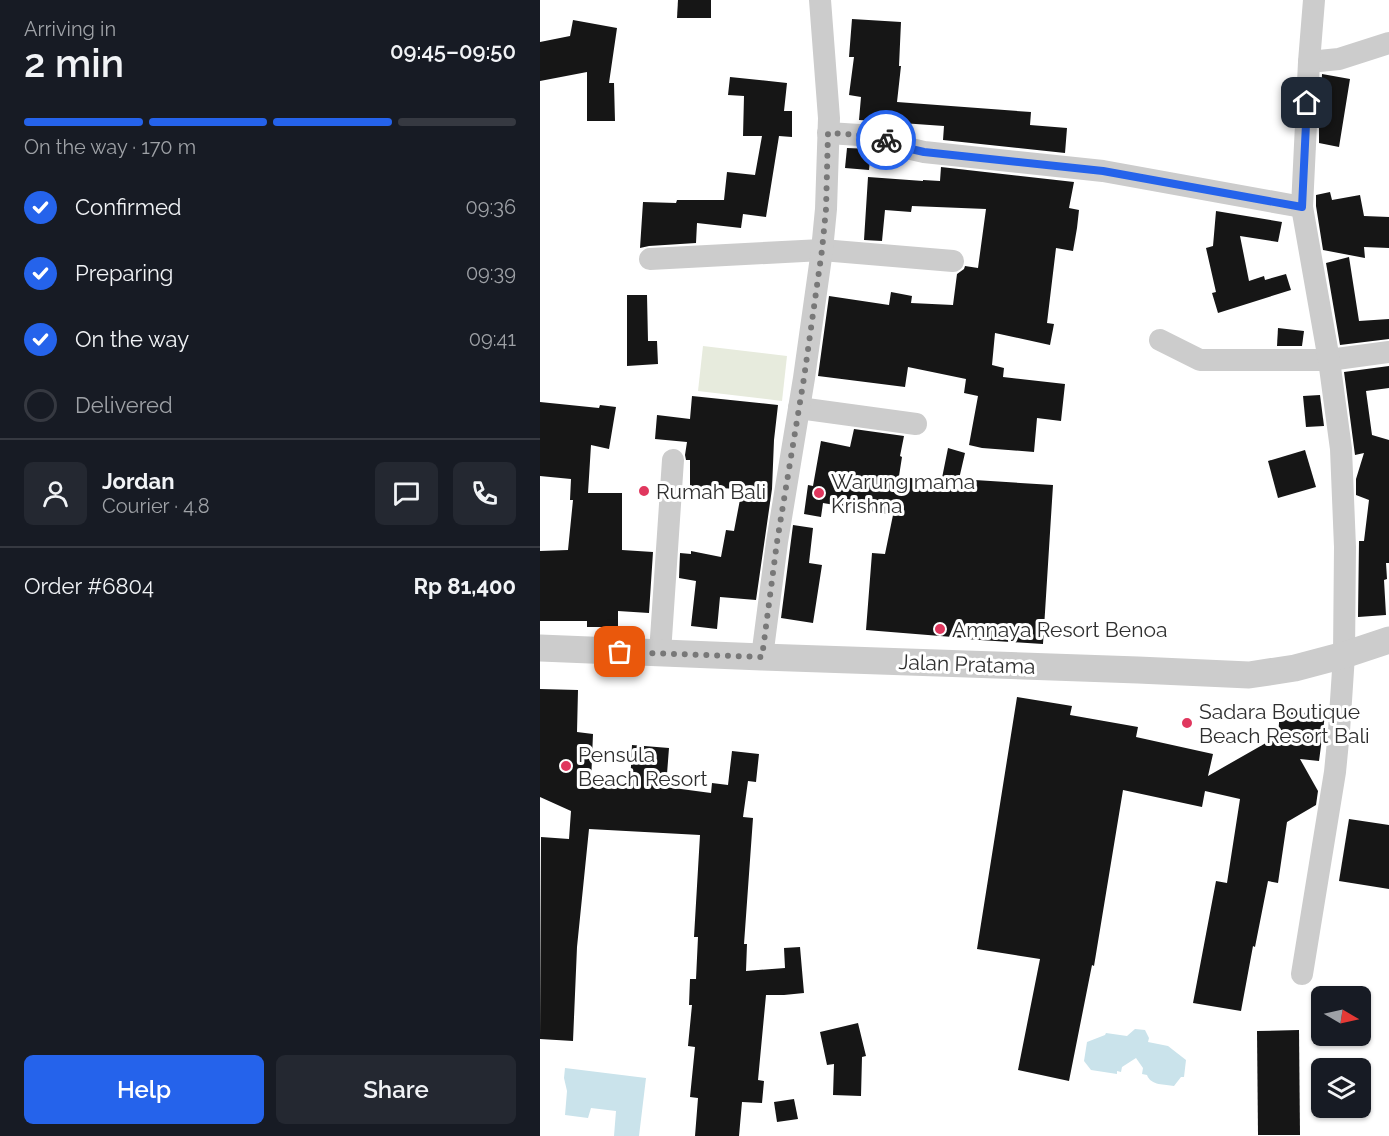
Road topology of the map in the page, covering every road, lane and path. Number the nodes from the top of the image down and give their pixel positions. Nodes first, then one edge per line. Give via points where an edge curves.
1 (820, 0) edge
2 (1314, 0) edge
3 (1389, 44) edge
4 (1309, 62) junction
5 (828, 133) junction
6 (1302, 207) junction
7 (822, 250) junction
8 (650, 260) dead end
9 (953, 261) dead end
10 (1160, 340) dead end
11 (1389, 352) edge
12 (1329, 360) junction
13 (799, 408) junction
14 (916, 424) dead end
15 (673, 460) dead end
16 (1389, 640) edge
17 (540, 648) edge
18 (660, 653) junction
19 (1344, 655) junction
20 (762, 657) junction
21 (1302, 974) dead end

1 - 5 street
2 - 4 street
3 - 4 street via 1339,59
4 - 6 street
5 - 6 street via 875,136 924,152 1103,171
5 - 7 street
6 - 12 street
7 - 8 street
7 - 9 street
7 - 13 street
10 - 12 street via 1200,360
11 - 12 street
12 - 19 street via 1341,449
13 - 14 street
13 - 20 street
15 - 18 street
16 - 19 street, Jalan Pratama
17 - 18 street, Jalan Pratama
18 - 20 street, Jalan Pratama
19 - 20 street, Jalan Pratama via 1249,675
19 - 21 street via 1335,772

